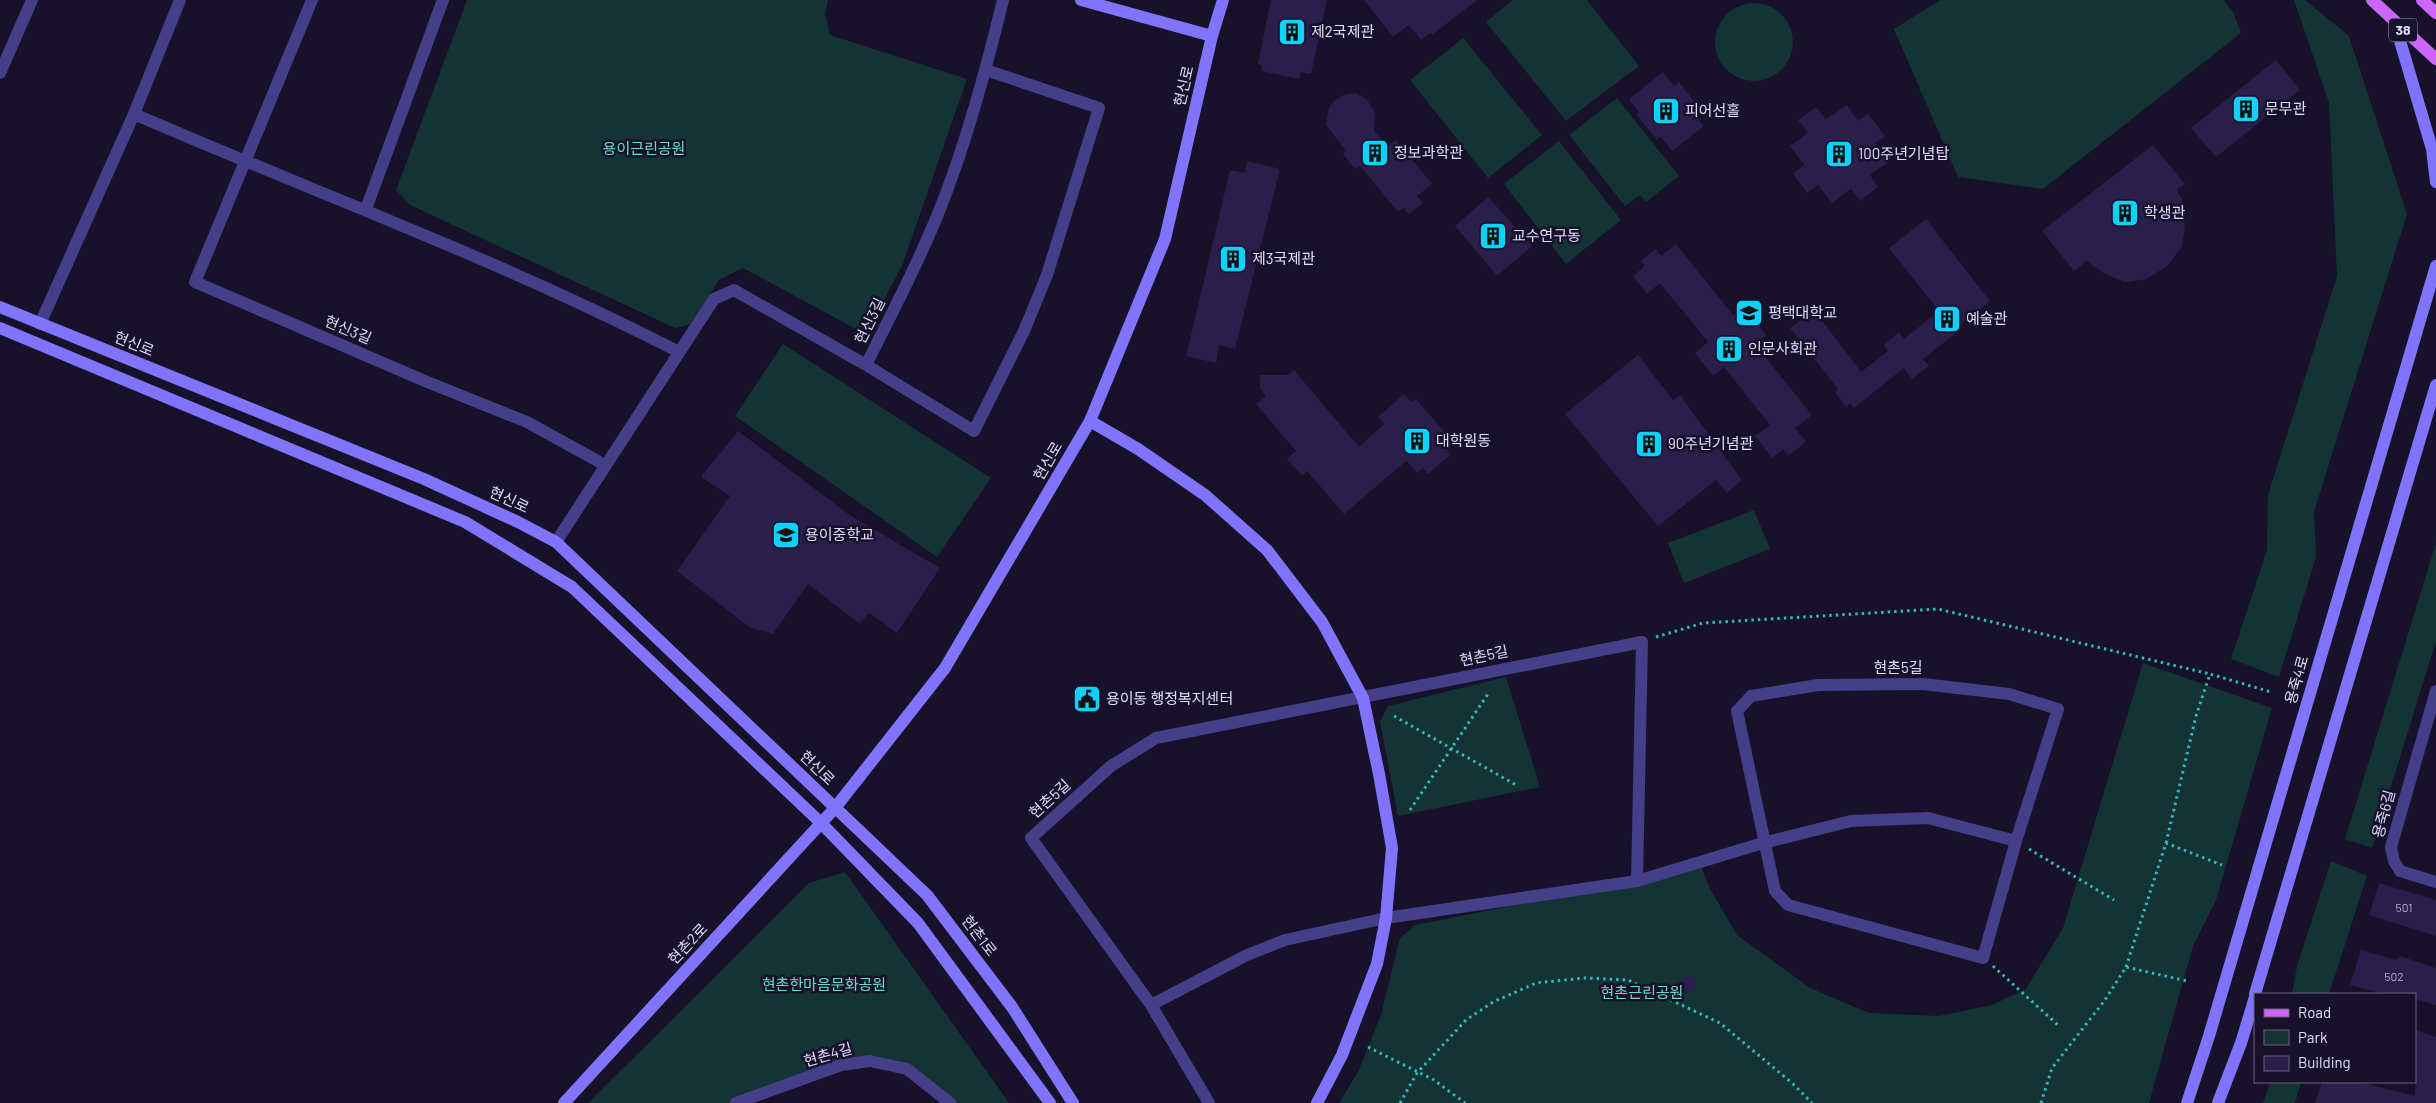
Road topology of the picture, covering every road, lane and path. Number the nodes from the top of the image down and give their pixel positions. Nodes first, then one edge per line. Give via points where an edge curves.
1 (32, 0) edge
2 (180, 0) edge
3 (312, 0) edge
4 (443, 0) edge
5 (1003, 0) edge
6 (1081, 0) edge
7 (1223, 0) edge
8 (2372, 0) edge
9 (2422, 0) edge
10 (2436, 13) edge
11 (2395, 24) junction
12 (1212, 36) junction
13 (2436, 59) edge
14 (986, 70) junction
15 (0, 73) edge
16 (134, 114) junction
17 (244, 162) junction
18 (2436, 182) edge
19 (366, 209) junction
20 (2436, 266) edge
21 (0, 307) edge
22 (40, 324) junction
23 (0, 328) edge
24 (678, 352) junction
25 (866, 365) junction
26 (2436, 385) edge
27 (1090, 421) junction
28 (605, 465) junction
29 (556, 542) junction
30 (1642, 642) junction
31 (2210, 674) junction
32 (2436, 691) edge
33 (2271, 692) dead end
34 (1488, 694) dead end
35 (1363, 698) junction
36 (1394, 716) dead end
37 (2430, 729) edge
38 (1451, 748) junction
39 (1518, 786) dead end
40 (835, 808) junction
41 (1410, 810) dead end
42 (821, 823) junction
43 (2016, 841) junction
44 (1763, 843) junction
45 (2166, 843) junction
46 (2222, 865) dead end
47 (1637, 881) junction
48 (2436, 882) edge
49 (2114, 900) dead end
50 (1386, 918) junction
51 (1984, 958) junction
52 (2126, 967) junction
53 (2187, 981) dead end
54 (2256, 993) edge
55 (2254, 998) edge
56 (1152, 1005) junction
57 (2059, 1026) dead end
58 (1368, 1047) dead end
59 (1417, 1073) junction
60 (564, 1103) edge
61 (736, 1103) edge
62 (950, 1103) edge
63 (1050, 1103) edge
64 (1073, 1103) edge
65 (1209, 1103) edge
66 (1317, 1103) edge
67 (1400, 1103) edge
68 (1465, 1103) edge
69 (1812, 1103) edge
70 (2041, 1103) edge
71 (2187, 1103) edge
72 (2218, 1103) edge

1 - 15 street
2 - 16 street
3 - 17 street, 현신3길
4 - 19 street
5 - 14 street, 현신3길
6 - 12 street
7 - 12 street, 현신로
8 - 11 main road, 38
9 - 10 main road, 38
11 - 13 main road, 38
11 - 18 street via 2432,149
12 - 27 street, 현신로 via 1164,239
14 - 25 street, 현신3길 via 945,196 911,275
14 - 25 street via 1099,108 1047,275 1024,331 974,431
16 - 17 street
16 - 22 street
17 - 19 street
17 - 28 street, 현신3길 via 194,282 526,422
19 - 24 street via 609,316
20 - 71 street, 용죽4로
21 - 22 street, 현신로
22 - 29 street, 현신로 via 424,479
23 - 42 street via 465,522 534,562 572,587
24 - 25 street, 현신3길 via 714,299 734,290
24 - 28 street, 현신3길
26 - 54 street
27 - 35 street via 1205,495 1267,550 1322,622
27 - 40 street, 현신로 via 945,668
28 - 29 street, 현신3길
29 - 40 street, 현신로
30 - 31 path via 1702,623 1938,609
30 - 35 street, 현촌5길
30 - 47 street
31 - 33 path
31 - 45 path via 2196,716
32 - 37 street, 용죽6길
34 - 38 path
35 - 50 street via 1392,848
35 - 56 street, 현촌5길 via 1156,738 1111,766 1031,838
36 - 38 path
37 - 48 street, 용죽6길 via 2391,847 2400,871
38 - 39 path
38 - 41 path
40 - 42 street, 현촌2로
40 - 64 street, 현촌1로 via 927,895 1012,1007
42 - 60 street, 현촌2로
42 - 63 street via 918,923
43 - 44 street via 1928,818 1851,821
43 - 44 street, 현촌5길 via 2058,709 2009,694 1923,684 1818,685 1751,696 1737,711
43 - 49 path
43 - 51 street, 현촌5길
44 - 47 street
44 - 51 street, 현촌5길 via 1774,891 1788,905
45 - 46 path
45 - 52 path
47 - 50 street
50 - 56 street via 1286,940 1247,955
50 - 66 street via 1377,964 1342,1055
51 - 57 path
52 - 53 path
52 - 70 path via 2105,1000 2052,1068
55 - 72 street
56 - 65 street, 현촌5길
58 - 59 path
59 - 67 path
59 - 68 path via 1434,1080
59 - 69 path via 1466,1020 1493,1002 1536,983 1585,978 1628,980 1720,1023
61 - 62 street, 현촌4길 via 841,1066 870,1061 907,1069

